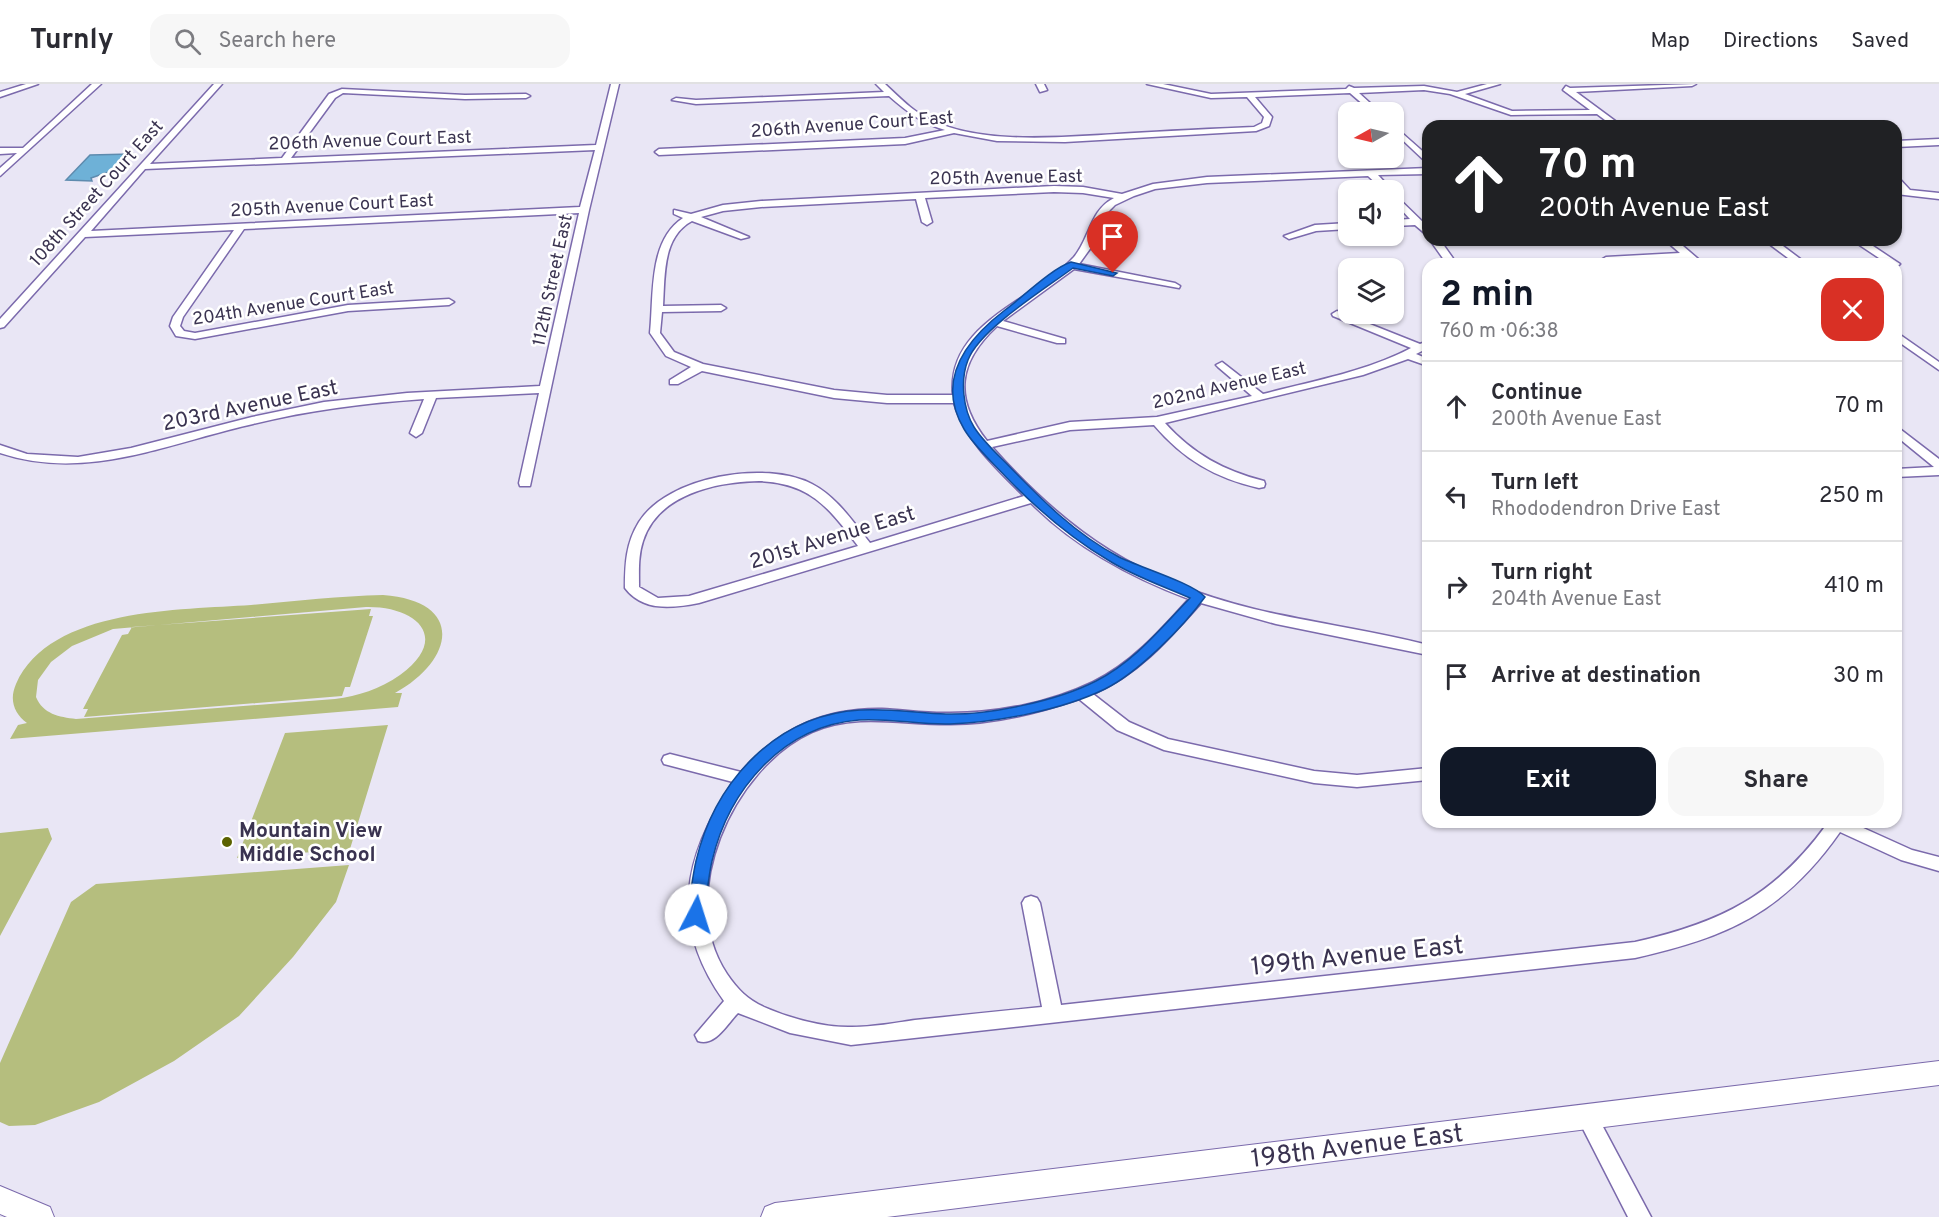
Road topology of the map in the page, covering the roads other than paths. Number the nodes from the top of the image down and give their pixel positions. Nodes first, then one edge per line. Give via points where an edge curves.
1 (34, 84) edge
2 (97, 84) edge
3 (218, 84) edge
4 (615, 84) edge
5 (880, 84) edge
6 (1151, 84) edge
7 (1496, 84) edge
8 (1562, 84) edge
9 (1692, 84) edge
10 (1347, 87) edge
11 (1569, 90) junction
12 (890, 94) junction
13 (1249, 94) junction
14 (1457, 94) junction
15 (0, 95) edge
16 (526, 96) dead end
17 (676, 100) dead end
18 (1365, 102) edge
19 (1598, 112) junction
20 (1609, 120) edge
21 (953, 131) junction
22 (1404, 138) edge
23 (1939, 142) edge
24 (1902, 144) edge
25 (599, 147) junction
26 (25, 150) junction
27 (0, 151) edge
28 (659, 152) dead end
29 (1422, 155) edge
30 (285, 160) junction
31 (142, 167) junction
32 (1422, 171) edge
33 (0, 172) edge
34 (1371, 173) junction
35 (1378, 180) edge
36 (1902, 185) edge
37 (1902, 192) edge
38 (1908, 192) junction
39 (920, 196) junction
40 (1939, 196) edge
41 (1122, 197) junction
42 (1404, 207) edge
43 (584, 210) junction
44 (677, 212) dead end
45 (692, 218) junction
46 (927, 222) dead end
47 (1418, 222) junction
48 (1404, 223) edge
49 (241, 226) junction
50 (1422, 226) edge
51 (1338, 227) edge
52 (81, 234) junction
53 (1289, 236) dead end
54 (744, 237) dead end
55 (1677, 246) edge
56 (1777, 246) edge
57 (1866, 246) edge
58 (1689, 256) junction
59 (1648, 258) edge
60 (1692, 258) edge
61 (1794, 258) edge
62 (1885, 258) edge
63 (1071, 264) junction
64 (1175, 286) dead end
65 (449, 302) dead end
66 (721, 308) dead end
67 (658, 309) junction
68 (1336, 314) dead end
69 (995, 322) junction
70 (0, 325) edge
71 (1902, 339) edge
72 (1061, 340) dead end
73 (1422, 345) edge
74 (1422, 347) edge
75 (1408, 354) junction
76 (1422, 360) edge
77 (1222, 365) dead end
78 (700, 367) junction
79 (1939, 367) edge
80 (674, 382) dead end
81 (546, 390) junction
82 (431, 396) junction
83 (1261, 398) junction
84 (959, 399) junction
85 (1157, 421) junction
86 (416, 433) dead end
87 (1902, 435) edge
88 (983, 445) junction
89 (0, 450) edge
90 (1939, 465) edge
91 (1939, 471) edge
92 (1902, 473) edge
93 (525, 483) dead end
94 (1259, 484) dead end
95 (1033, 498) junction
96 (867, 548) junction
97 (1199, 597) junction
98 (1422, 649) edge
99 (1083, 693) junction
100 (670, 760) dead end
101 (1422, 775) edge
102 (742, 778) junction
103 (1832, 828) edge
104 (1847, 828) edge
105 (1939, 864) edge
106 (1031, 903) dead end
107 (736, 1001) junction
108 (1053, 1015) junction
109 (705, 1035) dead end
110 (1939, 1073) edge
111 (1587, 1117) junction
112 (0, 1200) edge
113 (40, 1217) edge
114 (775, 1217) edge
115 (1640, 1217) edge

1 - 15 street
2 - 26 street
3 - 31 street, 108th Street Court East
4 - 25 street, 112th Street East
5 - 12 street
6 - 13 street via 1196,95
7 - 14 street
8 - 11 street
9 - 11 street
10 - 13 street
10 - 14 street via 1424,87
10 - 18 street
11 - 19 street
12 - 17 street
12 - 21 street via 918,117
13 - 21 street, 206th Avenue Court East via 1268,122 1246,130 1027,140
14 - 19 street via 1517,114
16 - 30 street via 465,97 345,90 332,96
19 - 20 street
21 - 28 street, 206th Avenue Court East via 905,141
22 - 29 street
23 - 24 street
25 - 30 street, 206th Avenue Court East
25 - 43 street, 112th Street East
26 - 27 street
26 - 33 street
30 - 31 street, 206th Avenue Court East
31 - 52 street, 108th Street Court East
32 - 34 street, 205th Avenue East
34 - 35 street
34 - 41 street, 205th Avenue East via 1185,183
36 - 38 street
37 - 38 street
38 - 40 street
39 - 41 street, 205th Avenue East via 1054,189
39 - 45 street, 205th Avenue East via 728,207
39 - 46 street
41 - 63 street via 1103,210 1087,245
42 - 47 street
43 - 49 street, 205th Avenue Court East
43 - 81 street, 112th Street East
44 - 45 street
45 - 54 street
45 - 67 street via 678,225 666,239
47 - 48 street
47 - 50 street
49 - 52 street, 205th Avenue Court East
49 - 65 street, 204th Avenue Court East via 178,317 175,326 179,333 195,336 348,308
51 - 53 street
52 - 70 street, 108th Street Court East
55 - 58 street
56 - 61 street
57 - 62 street
58 - 59 street
58 - 60 street
63 - 64 street
63 - 69 street
66 - 67 street
67 - 78 street via 655,333 661,344 677,357
68 - 73 street
69 - 72 street
69 - 84 street via 963,361
71 - 79 street
74 - 75 street, 202nd Avenue East
75 - 76 street
75 - 83 street, 202nd Avenue East via 1359,373
77 - 83 street
78 - 80 street
78 - 84 street via 846,395
81 - 82 street, 203rd Avenue East
81 - 93 street, 112th Street East
82 - 86 street
82 - 89 street, 203rd Avenue East via 327,405 130,453 87,459 48,459
83 - 85 street, 202nd Avenue East
84 - 88 street via 969,429
85 - 88 street, 202nd Avenue East via 1070,426
85 - 94 street via 1205,466
87 - 90 street
88 - 95 street
91 - 92 street
95 - 96 street, 201st Avenue East
95 - 97 street via 1070,531 1114,559
96 - 96 street, 201st Avenue East via 697,599 668,603 641,598 632,588 636,537 649,516 667,500 710,482 766,478 803,485 824,498
97 - 98 street via 1253,614
97 - 99 street via 1138,661
99 - 101 street via 1123,726 1164,744 1314,777 1357,780
99 - 102 street via 1021,710 972,717 862,715 823,721 778,742
100 - 102 street
102 - 107 street via 718,820 707,850 696,915 699,940 707,958
103 - 108 street, 199th Avenue East via 1799,874 1764,902 1727,922 1658,946
104 - 105 street, 199th Avenue East via 1907,855
106 - 108 street
107 - 108 street, 199th Avenue East via 789,1024 851,1036
107 - 109 street
110 - 111 main road, 198th Avenue East
111 - 114 main road, 198th Avenue East
111 - 115 street
112 - 113 main road

